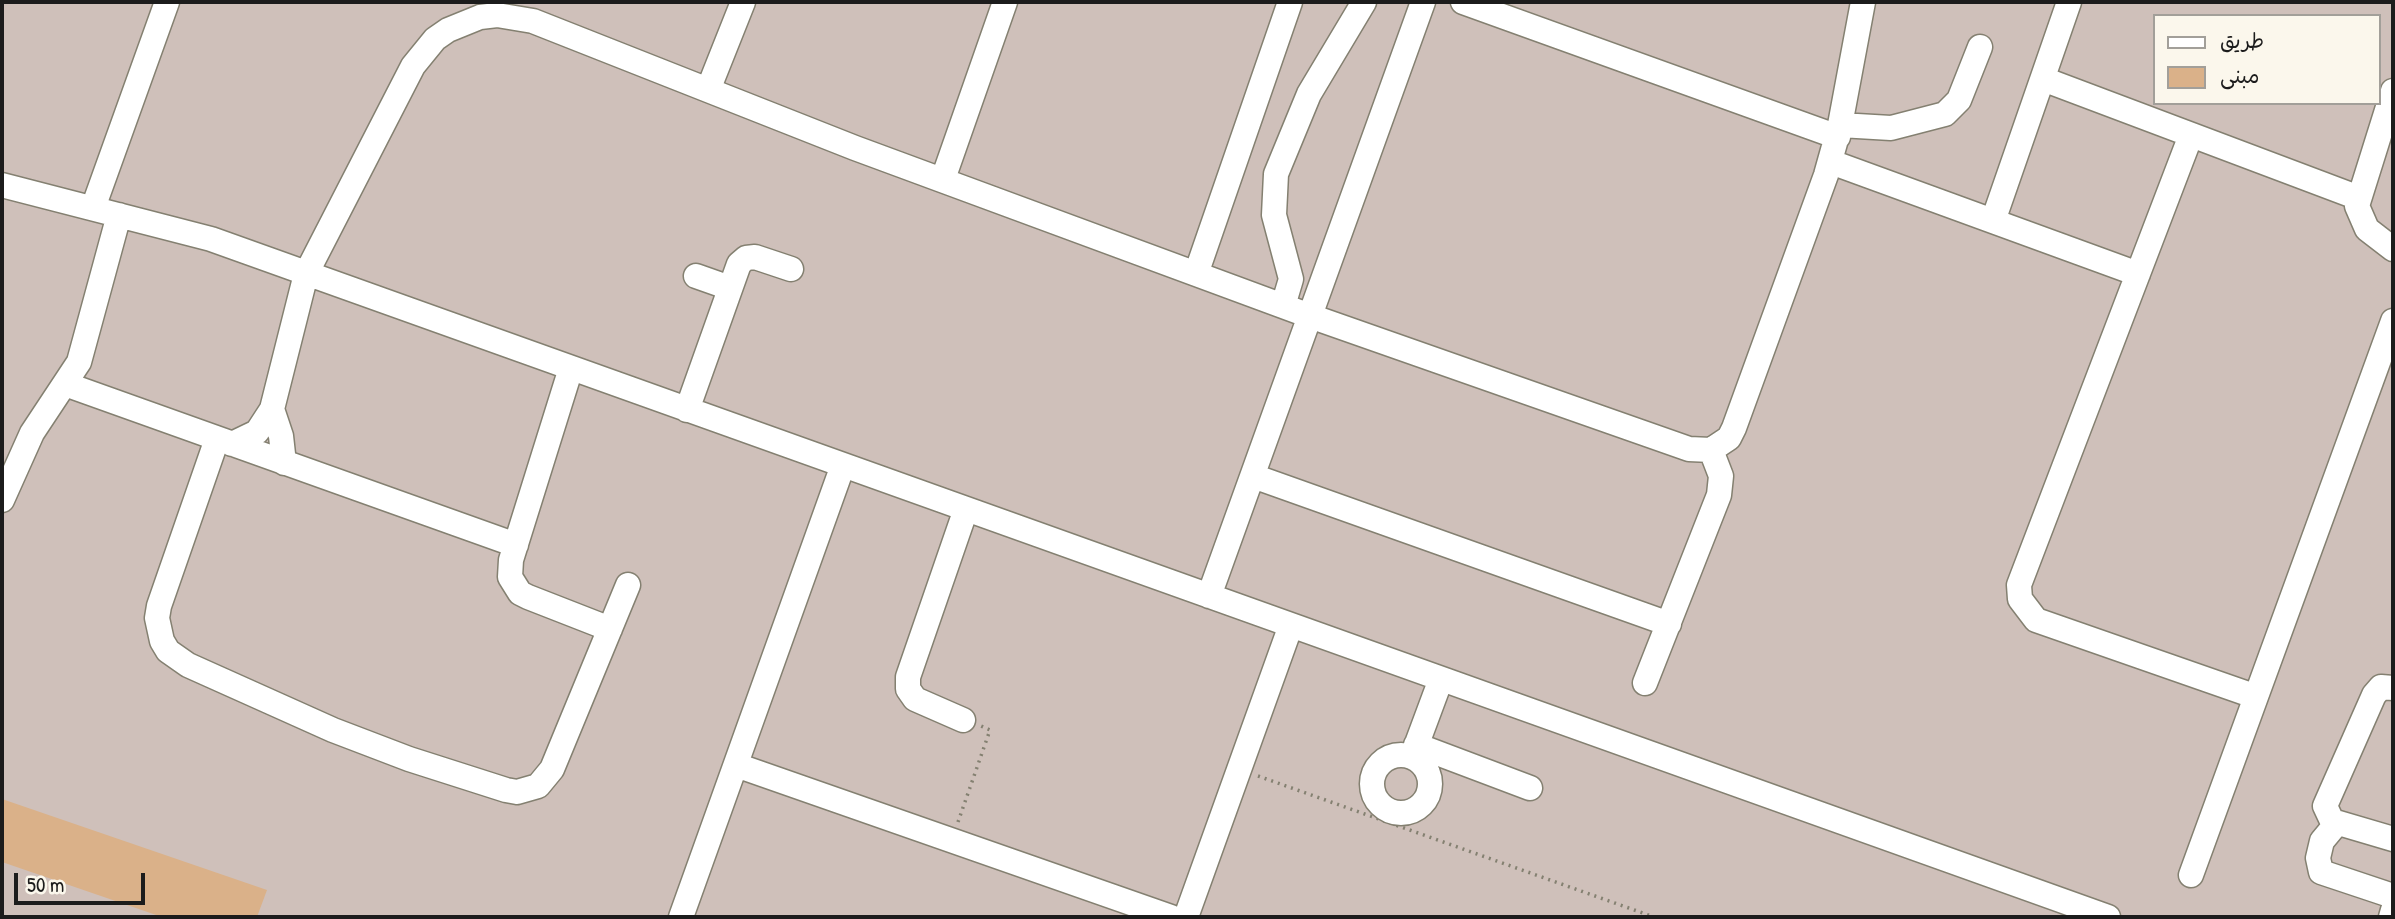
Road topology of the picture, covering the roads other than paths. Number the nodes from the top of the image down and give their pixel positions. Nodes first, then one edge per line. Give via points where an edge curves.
1 (167, 2) edge
2 (743, 2) edge
3 (1005, 2) edge
4 (1290, 2) edge
5 (1364, 2) edge
6 (1423, 2) edge
7 (1463, 2) edge
8 (1863, 2) edge
9 (2069, 2) edge
10 (480, 10) edge
11 (1980, 47) dead end
12 (2043, 79) junction
13 (708, 90) junction
14 (2393, 91) edge
15 (1839, 131) junction
16 (2191, 135) junction
17 (1831, 162) junction
18 (943, 179) junction
19 (2, 185) edge
20 (2359, 198) junction
21 (93, 208) junction
22 (119, 215) junction
23 (1993, 222) junction
24 (2393, 249) edge
25 (791, 269) dead end
26 (306, 274) junction
27 (1196, 274) junction
28 (2137, 274) junction
29 (696, 276) dead end
30 (730, 288) junction
31 (1283, 306) junction
32 (1310, 316) junction
33 (2393, 321) edge
34 (571, 368) junction
35 (65, 384) junction
36 (272, 409) junction
37 (687, 410) junction
38 (225, 442) junction
39 (1711, 450) junction
40 (284, 463) junction
41 (843, 465) junction
42 (1253, 476) junction
43 (2, 500) edge
44 (966, 509) junction
45 (516, 545) junction
46 (628, 585) dead end
47 (1209, 596) junction
48 (1668, 624) junction
49 (1291, 625) junction
50 (610, 629) junction
51 (1441, 679) junction
52 (1645, 683) dead end
53 (2393, 688) edge
54 (2254, 695) junction
55 (963, 720) road end
56 (1414, 751) junction
57 (736, 765) junction
58 (1530, 788) dead end
59 (2337, 823) junction
60 (2393, 839) edge
61 (2191, 876) dead end
62 (2393, 896) edge
63 (2393, 910) edge
64 (681, 917) edge
65 (1171, 917) edge
66 (1186, 917) edge
67 (2108, 917) edge
68 (2391, 917) edge

1 - 21 lane
2 - 13 lane
3 - 18 lane
4 - 27 lane
5 - 31 lane via 1309,94 1276,174 1274,215 1291,279
6 - 32 lane
7 - 15 lane
8 - 15 lane
9 - 12 lane
10 - 13 lane via 533,21
10 - 26 lane via 448,30 418,59
11 - 15 lane via 1959,100 1945,114 1891,128
12 - 16 lane
12 - 23 lane
13 - 18 lane
14 - 20 lane
15 - 17 lane
16 - 20 lane
16 - 28 lane
17 - 23 lane
17 - 39 lane via 1734,428 1729,438
18 - 27 lane
19 - 21 lane
20 - 24 lane via 2361,222
21 - 22 lane
22 - 26 lane via 211,239
22 - 35 lane via 83,350
23 - 28 lane
25 - 30 lane via 746,258
26 - 34 lane
26 - 36 lane
27 - 31 lane
28 - 54 lane via 2021,572 2020,599 2026,611 2048,626
29 - 30 lane
30 - 37 lane
31 - 32 lane
32 - 39 lane via 1689,449
32 - 42 lane
33 - 54 lane
34 - 37 lane
34 - 45 lane
35 - 38 lane
35 - 43 lane via 32,433
36 - 38 lane via 257,432
36 - 40 lane
37 - 41 lane
38 - 40 lane
38 - 50 lane via 157,618 162,641 188,665 371,745 517,792 538,786 552,769
39 - 48 lane via 1721,476 1719,495
40 - 45 lane
41 - 44 lane
41 - 57 lane
42 - 47 lane
42 - 48 lane
44 - 47 lane
44 - 55 lane via 908,677 908,690 915,699
45 - 50 lane via 510,577 520,593
46 - 50 lane
47 - 49 lane
48 - 52 lane
49 - 51 lane
49 - 66 lane
51 - 56 lane
51 - 67 lane
53 - 59 lane via 2381,687 2374,695 2327,801 2326,812
54 - 61 lane
56 - 56 lane via 1429,776 1430,789 1415,810 1388,817 1373,793 1372,780 1387,759
56 - 58 lane
57 - 64 lane
57 - 65 lane
59 - 60 lane
59 - 62 lane via 2322,841 2321,872
63 - 68 lane

